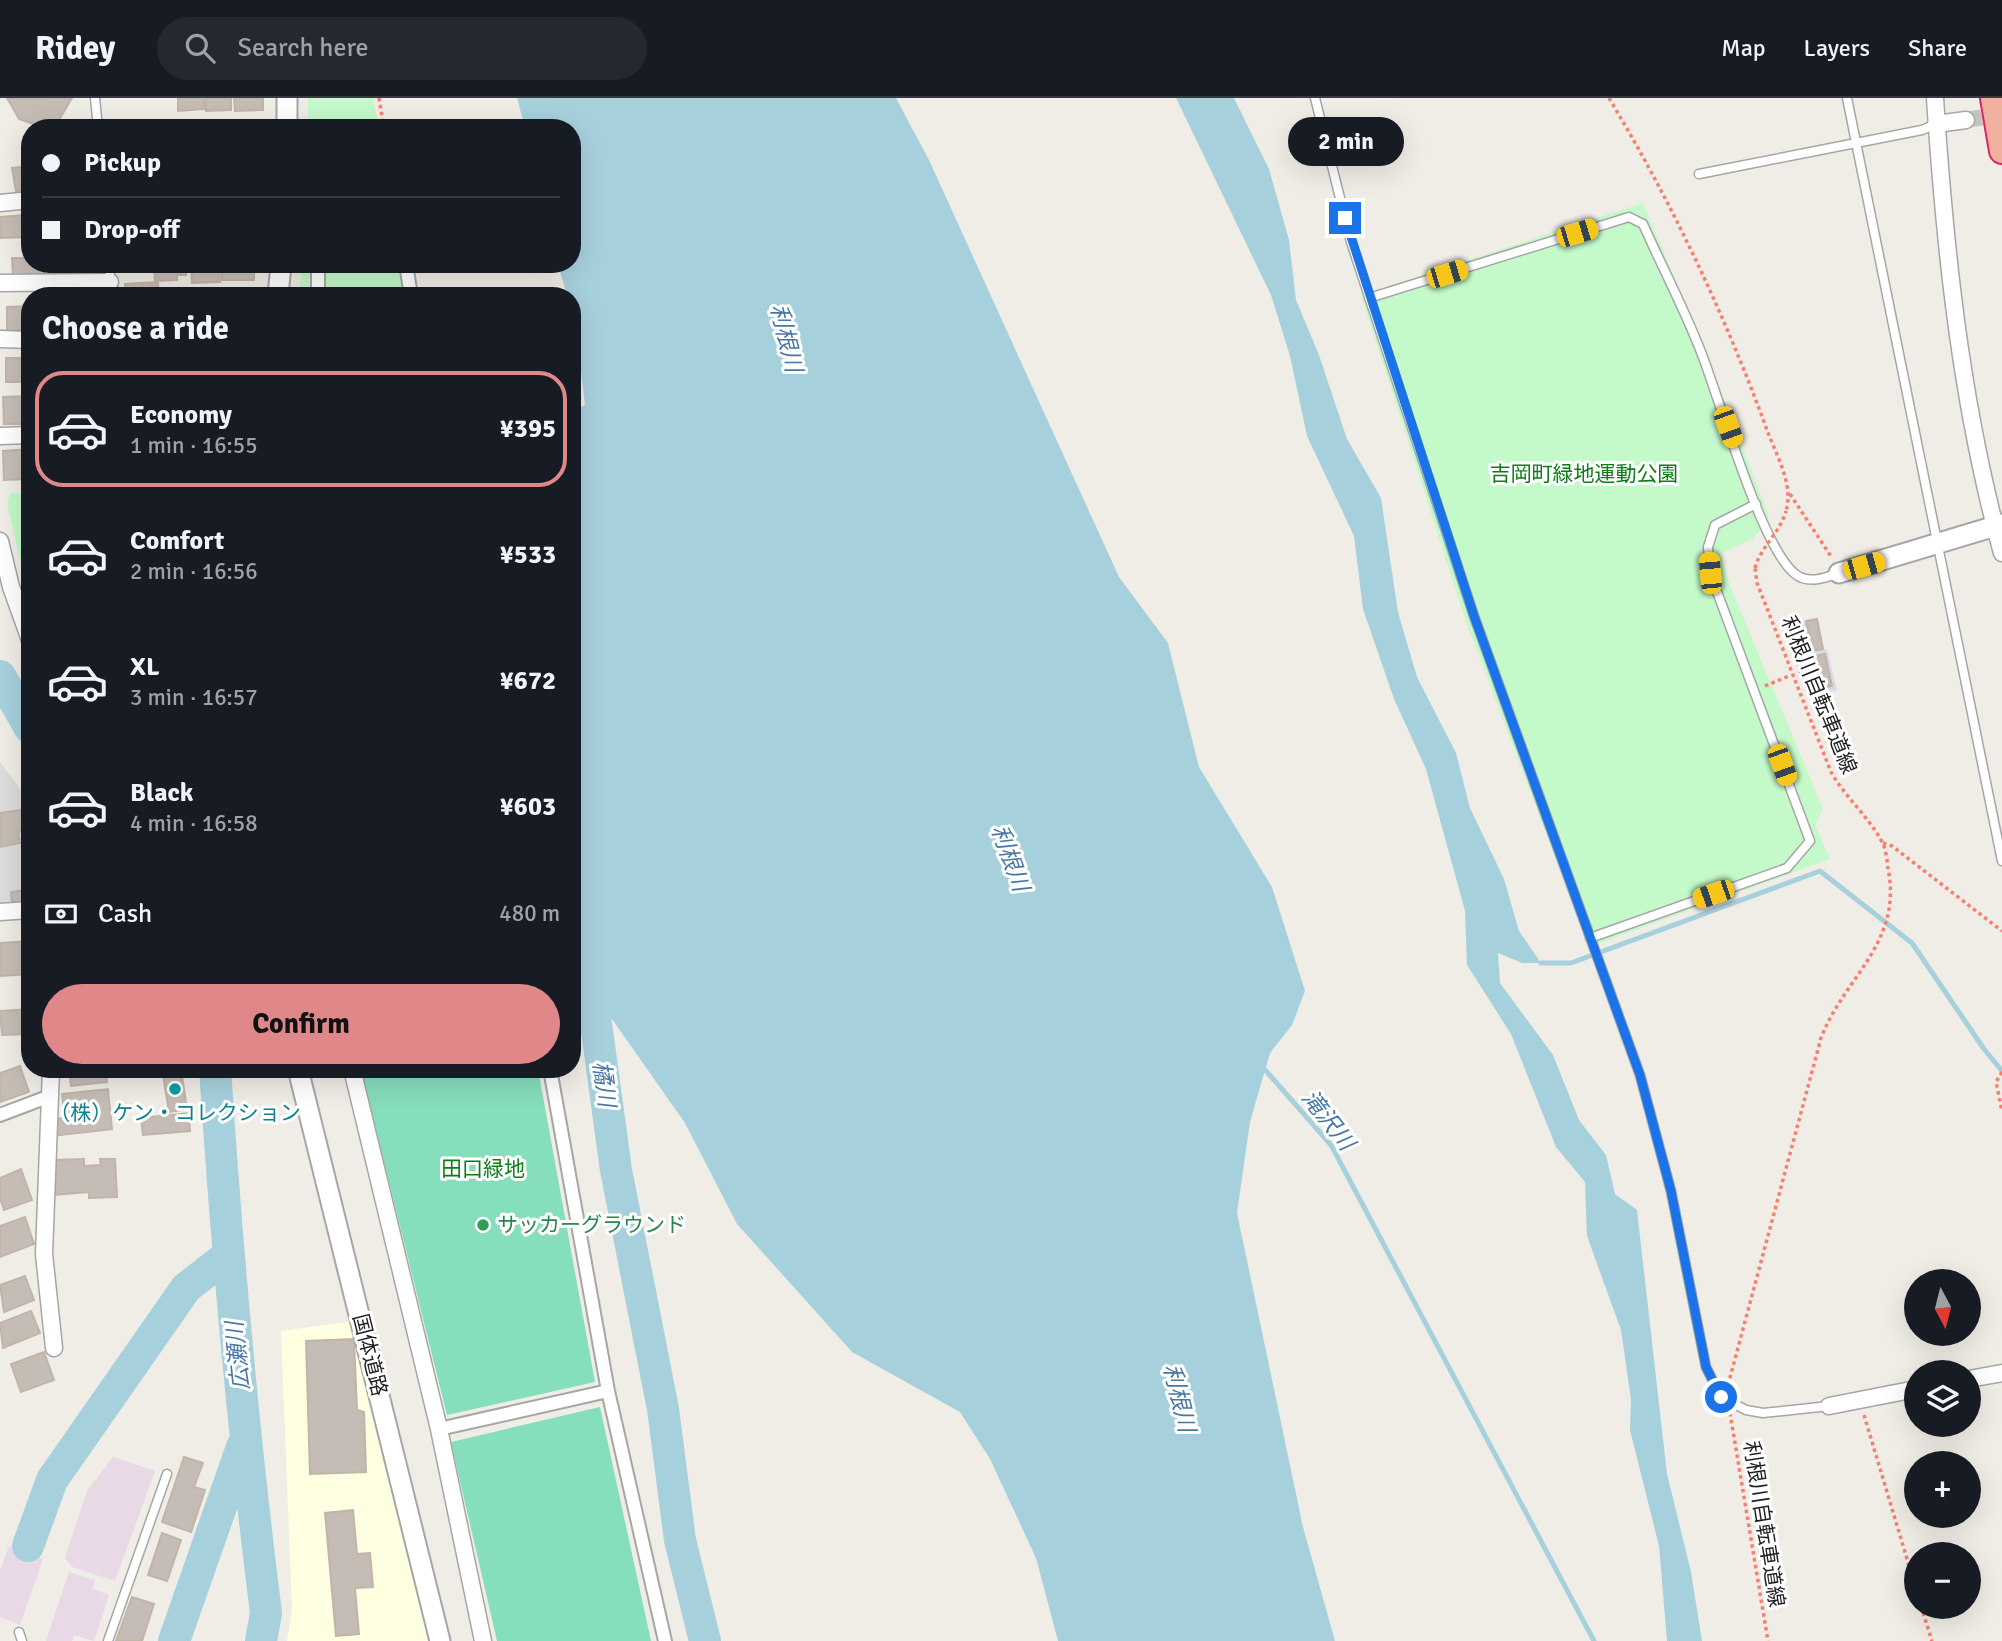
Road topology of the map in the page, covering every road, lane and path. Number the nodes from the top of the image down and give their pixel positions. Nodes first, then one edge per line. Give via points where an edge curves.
1 (95, 98) edge
2 (287, 98) edge
3 (379, 98) edge
4 (1315, 98) edge
5 (1609, 98) edge
6 (1847, 98) edge
7 (1935, 98) edge
8 (1993, 98) edge
9 (96, 119) edge
10 (287, 119) edge
11 (382, 119) edge
12 (1966, 120) tunnel mouth
13 (1936, 124) junction
14 (1856, 142) junction
15 (2002, 151) edge
16 (1699, 174) dead end
17 (21, 201) edge
18 (0, 203) edge
19 (0, 283) edge
20 (74, 287) edge
21 (1368, 298) junction
22 (0, 339) edge
23 (21, 340) edge
24 (21, 435) edge
25 (0, 436) edge
26 (1789, 492) junction
27 (1756, 504) junction
28 (1998, 525) edge
29 (0, 541) edge
30 (1938, 544) junction
31 (2002, 553) edge
32 (1836, 567) junction
33 (21, 601) edge
34 (1809, 636) dead end
35 (1799, 673) dead end
36 (1789, 676) dead end
37 (1765, 686) dead end
38 (1883, 843) junction
39 (2002, 860) edge
40 (21, 911) edge
41 (0, 912) edge
42 (2002, 931) edge
43 (1590, 938) junction
44 (2002, 1072) edge
45 (51, 1078) edge
46 (300, 1078) edge
47 (354, 1078) edge
48 (552, 1078) edge
49 (50, 1096) junction
50 (2002, 1111) edge
51 (0, 1115) edge
52 (54, 1348) dead end
53 (2002, 1373) edge
54 (1981, 1377) edge
55 (1904, 1390) edge
56 (608, 1391) junction
57 (1859, 1399) junction
58 (1728, 1402) junction
59 (1829, 1406) joint
60 (439, 1429) junction
61 (167, 1474) dead end
62 (1904, 1549) edge
63 (1926, 1619) edge
64 (108, 1641) edge
65 (440, 1641) edge
66 (483, 1641) edge
67 (665, 1641) edge
68 (1768, 1641) edge
69 (1932, 1641) edge

1 - 9 lane
2 - 10 street
3 - 11 path
4 - 21 lane
5 - 26 path, 利根川自転車道線 via 1695,258 1757,402
6 - 14 lane
7 - 13 street
8 - 15 highway
12 - 13 street
13 - 14 lane
13 - 28 street via 1968,401
14 - 16 lane
14 - 30 lane
17 - 18 street
19 - 20 street
21 - 27 lane via 1629,217 1643,224 1700,350
21 - 43 lane via 1474,616
22 - 23 street
24 - 25 street
26 - 32 path
26 - 38 path, 利根川自転車道線, bridge via 1783,523 1755,568 1757,583 1831,772
27 - 32 lane via 1795,575 1818,579
27 - 43 lane via 1715,525 1708,547 1710,573 1810,841 1787,868
28 - 30 street
28 - 31 street
29 - 33 street
30 - 32 street
30 - 39 lane
34 - 35 path via 1805,637 1811,670
36 - 37 path
38 - 42 path
38 - 58 path, 利根川自転車道線 via 1892,904 1875,950 1821,1038 1735,1350
40 - 41 street
43 - 58 lane via 1644,1088 1671,1191 1706,1367
44 - 50 path via 1996,1082
45 - 49 street
46 - 65 street, 国体道路
47 - 60 street
48 - 56 street
49 - 51 street
49 - 52 street via 44,1254
53 - 54 street
55 - 57 street
56 - 60 street
56 - 67 street
57 - 59 street
57 - 62 path
58 - 59 lane via 1763,1413
58 - 68 path, 利根川自転車道線
60 - 66 street
61 - 64 lane
63 - 69 path

